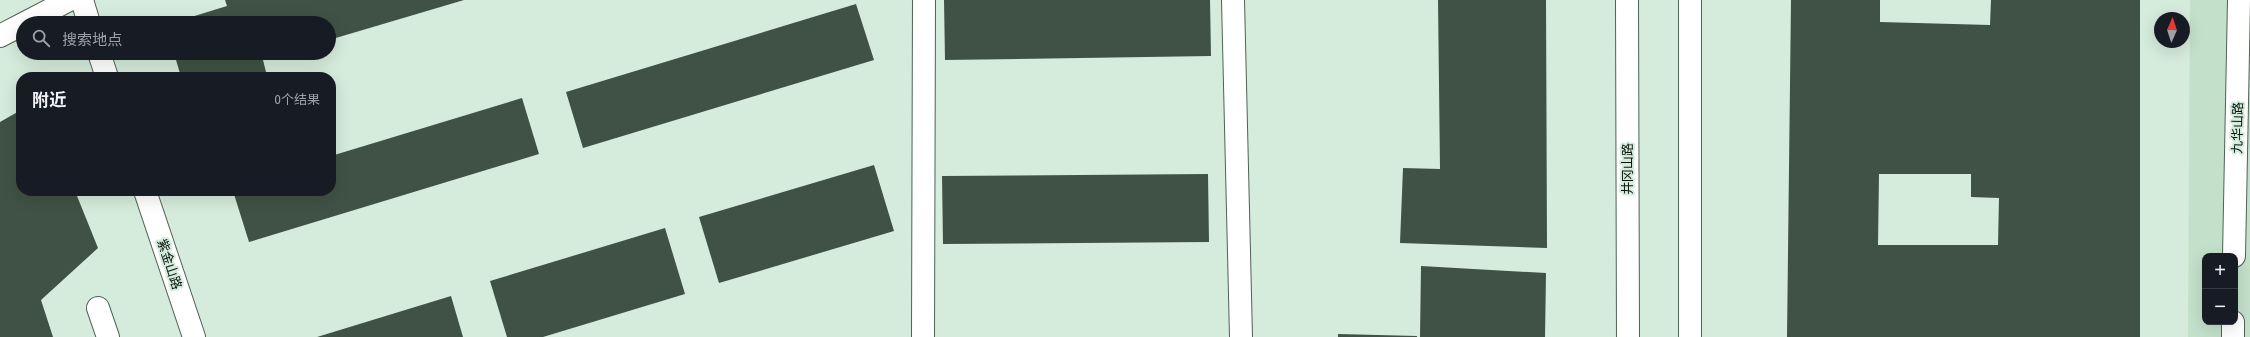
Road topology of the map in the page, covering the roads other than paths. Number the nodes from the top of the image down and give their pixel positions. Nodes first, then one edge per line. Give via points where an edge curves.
1 (69, 0) edge
2 (82, 0) edge
3 (924, 0) edge
4 (1233, 0) edge
5 (1627, 0) edge
6 (1690, 0) edge
7 (2239, 0) edge
8 (39, 16) edge
9 (87, 16) edge
10 (16, 28) edge
11 (0, 36) edge
12 (101, 60) edge
13 (105, 72) edge
14 (147, 196) edge
15 (2234, 253) edge
16 (98, 308) dead end
17 (2233, 325) edge
18 (108, 337) edge
19 (194, 337) edge
20 (922, 337) edge
21 (1241, 337) edge
22 (1628, 337) edge
23 (1690, 337) edge
24 (2233, 337) edge

1 - 8 street
2 - 9 street
3 - 20 street
4 - 21 street
5 - 22 street, 井冈山路
6 - 23 street
7 - 15 street, 九华山路
10 - 11 street
12 - 13 street
14 - 19 street, 紫金山路
16 - 18 street
17 - 24 street

